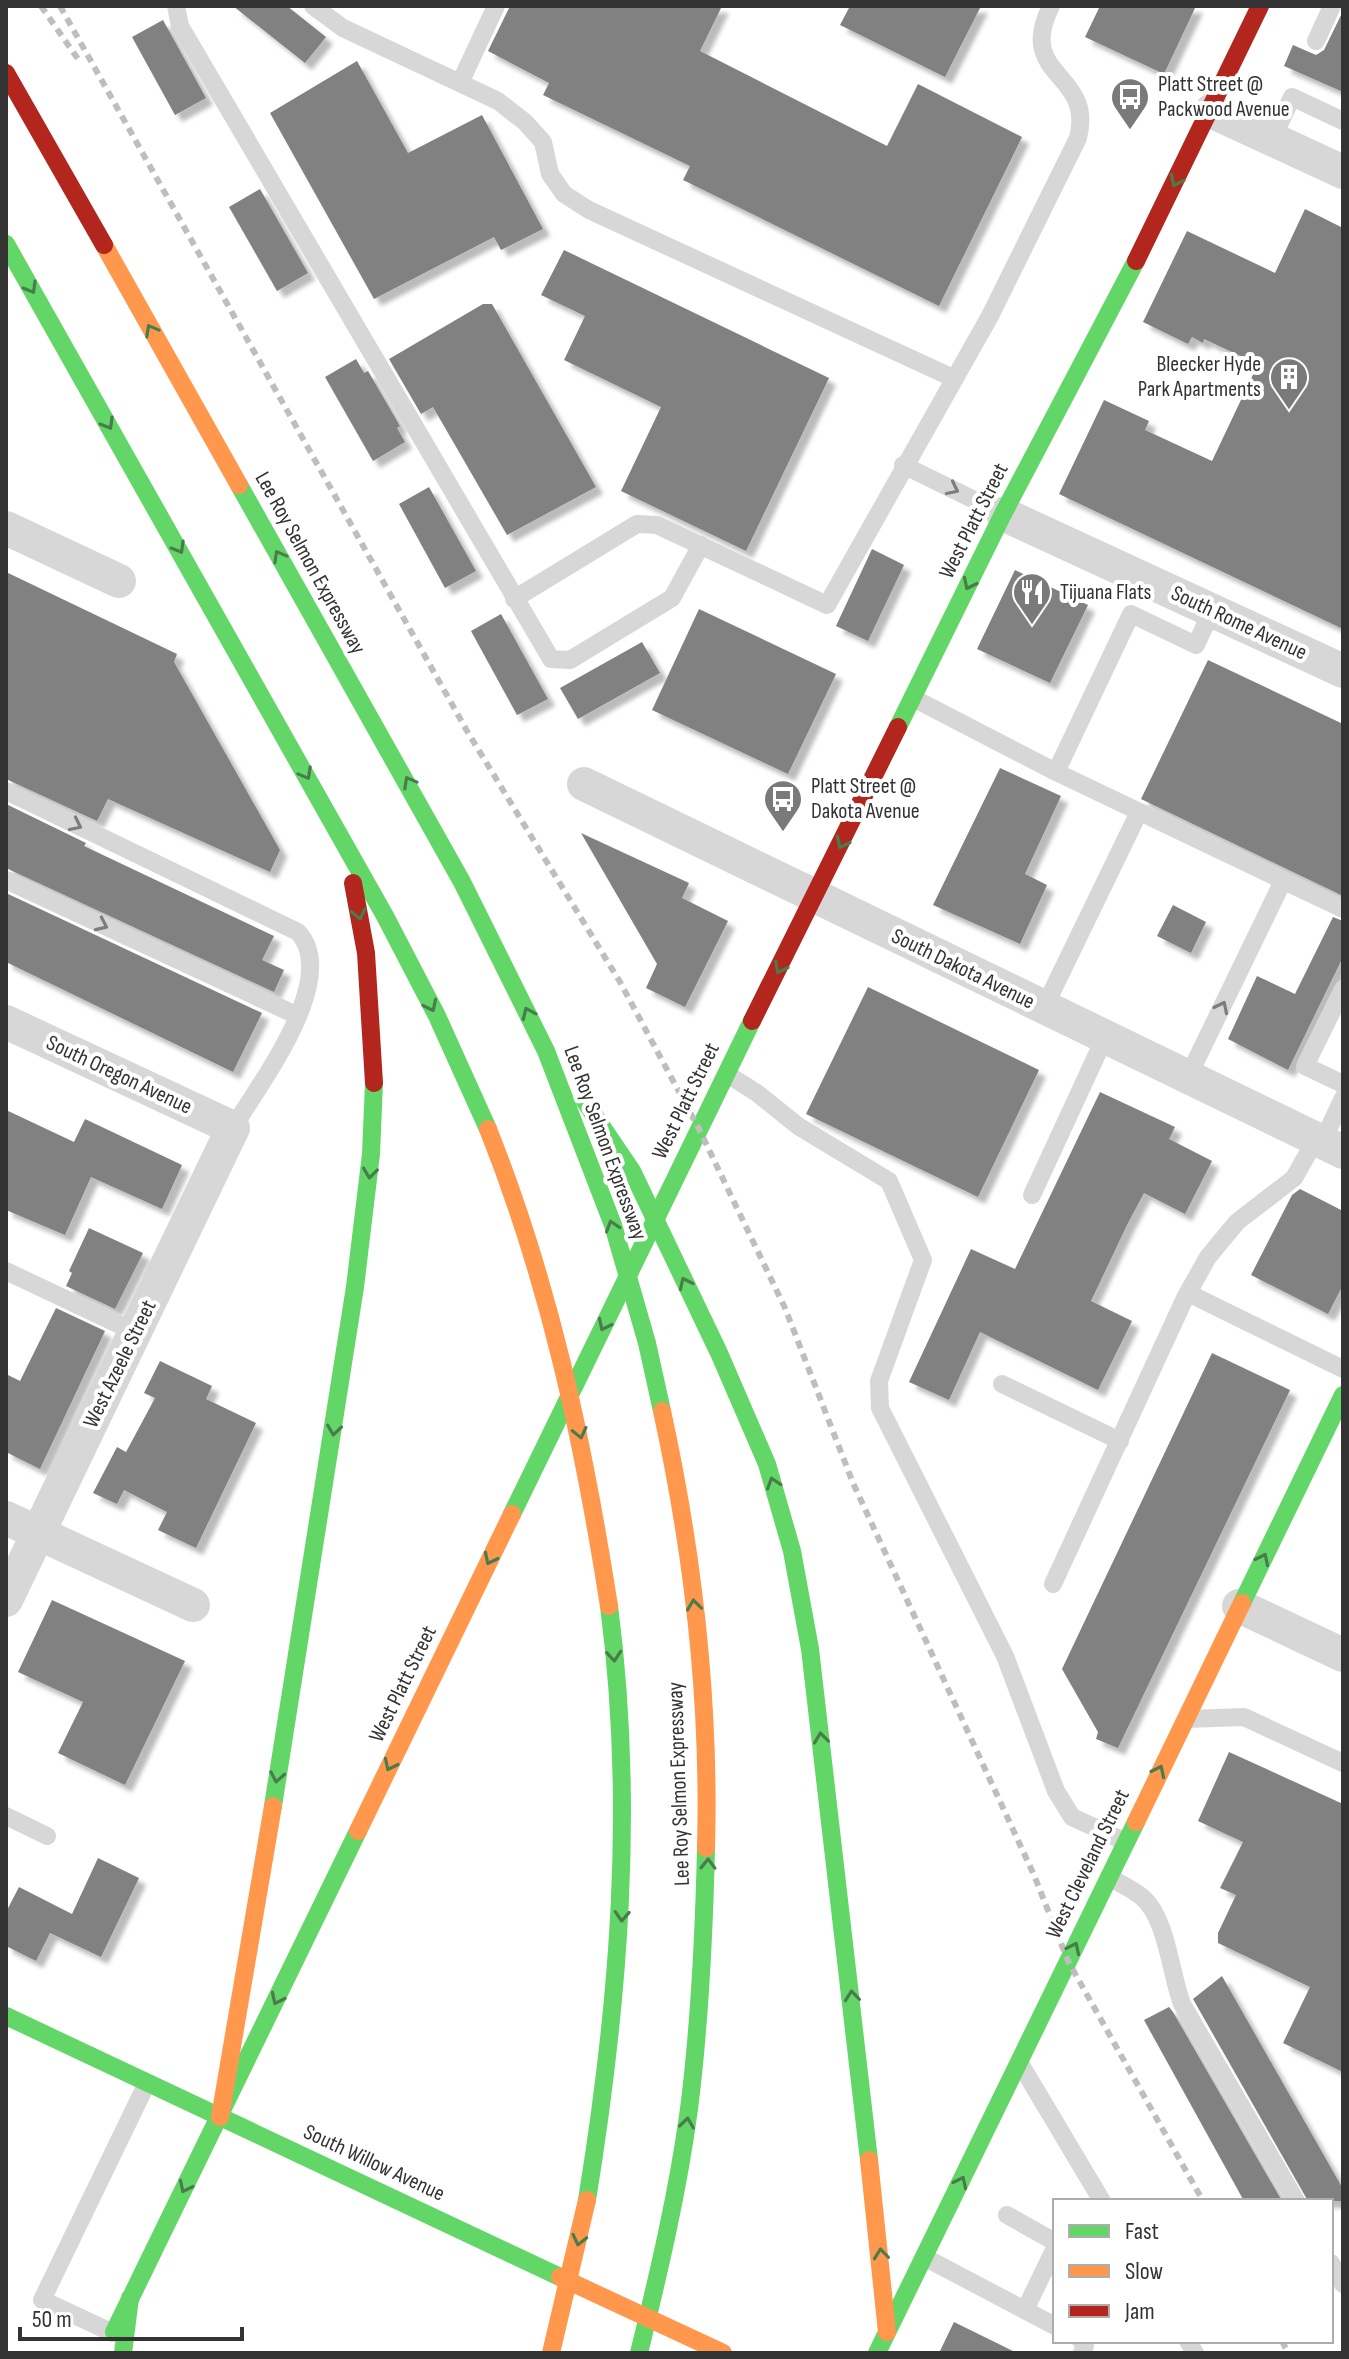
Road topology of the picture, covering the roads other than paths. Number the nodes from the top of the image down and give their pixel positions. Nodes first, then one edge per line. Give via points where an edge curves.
1 (176, 6) edge
2 (313, 6) edge
3 (496, 6) edge
4 (1051, 6) edge
5 (1260, 6) edge
6 (1332, 6) edge
7 (1316, 41) dead end
8 (6, 73) edge
9 (460, 83) junction
10 (1211, 111) junction
11 (1343, 121) edge
12 (1272, 140) junction
13 (1341, 165) edge
14 (6, 244) edge
15 (953, 378) junction
16 (903, 465) junction
17 (1003, 514) junction
18 (6, 528) edge
19 (701, 545) junction
20 (119, 581) dead end
21 (514, 599) junction
22 (1212, 610) junction
23 (1343, 671) edge
24 (913, 698) junction
25 (1056, 772) junction
26 (584, 784) dead end
27 (6, 791) edge
28 (1139, 812) junction
29 (342, 838) junction
30 (6, 880) edge
31 (1283, 881) junction
32 (816, 898) junction
33 (1343, 909) edge
34 (1343, 989) edge
35 (1044, 1008) junction
36 (298, 1016) junction
37 (6, 1022) edge
38 (1105, 1037) junction
39 (727, 1074) junction
40 (1188, 1077) junction
41 (1343, 1084) edge
42 (1343, 1098) edge
43 (575, 1102) junction
44 (233, 1128) junction
45 (1327, 1145) edge
46 (1032, 1195) dead end
47 (6, 1271) edge
48 (1188, 1293) junction
49 (135, 1332) junction
50 (1343, 1369) edge
51 (1002, 1384) dead end
52 (1343, 1395) edge
53 (1120, 1441) junction
54 (6, 1518) edge
55 (38, 1534) junction
56 (1053, 1584) dead end
57 (6, 1600) edge
58 (193, 1605) dead end
59 (1239, 1606) junction
60 (1343, 1655) edge
61 (1185, 1719) junction
62 (1343, 1763) edge
63 (6, 1816) edge
64 (47, 1836) dead end
65 (1126, 1842) junction
66 (1109, 1877) junction
67 (6, 2016) edge
68 (1019, 2063) junction
69 (147, 2083) junction
70 (220, 2117) junction
71 (1101, 2199) edge
72 (1295, 2199) edge
73 (1007, 2215) dead end
74 (1053, 2244) edge
75 (1053, 2249) edge
76 (924, 2257) junction
77 (1333, 2266) edge
78 (1343, 2284) edge
79 (130, 2298) junction
80 (1025, 2310) junction
81 (1053, 2325) edge
82 (887, 2332) junction
83 (113, 2333) junction
84 (104, 2353) edge
85 (123, 2353) edge
86 (551, 2353) edge
87 (639, 2353) edge
88 (723, 2353) edge
89 (877, 2353) edge

1 - 21 lane via 180,26
2 - 9 lane via 343,28
3 - 9 lane
4 - 15 lane via 1039,45 1079,102 1078,138 990,316
5 - 10 main road, West Platt Street
6 - 7 lane
43 -> 8 main road, Lee Roy Selmon Expressway via 407,778
9 - 15 lane via 498,101 525,122 543,142 550,174 564,194 589,210
10 - 12 street
10 -> 17 main road, West Platt Street
11 - 12 lane via 1292,97
12 - 13 street
14 -> 29 main road
15 - 16 lane
16 -> 17 lane
16 - 19 lane via 827,605
17 - 22 street, South Rome Avenue
17 -> 24 main road, West Platt Street
18 - 20 street
19 - 21 lane via 657,525 637,524
19 - 21 lane via 672,598 570,660 551,659
22 - 23 street, South Rome Avenue
22 - 25 lane via 1196,645 1131,614
24 - 25 lane
24 -> 32 main road, West Platt Street
25 - 28 lane
26 - 32 street, South Dakota Avenue
27 -> 36 lane via 298,932 306,941 312,970
28 - 31 lane
28 - 35 lane
29 -> 70 main road via 361,919 372,1003 376,1091 371,1163 319,1529
29 -> 86 main road via 453,1051 504,1172 531,1250 583,1446 601,1551 619,1700 624,1883 617,1999 595,2164
30 -> 36 lane
31 - 33 lane
40 -> 31 lane
32 - 35 street, South Dakota Avenue
32 -> 39 main road, West Platt Street
34 - 41 lane via 1305,1066
35 - 38 street, South Dakota Avenue
36 - 44 lane
37 - 44 street, South Oregon Avenue
38 - 40 street, South Dakota Avenue
38 - 46 lane
39 - 65 lane via 798,1126 889,1181 923,1260 879,1381 880,1408 1005,1656 1056,1791 1072,1817
39 -> 70 main road, West Platt Street
40 - 45 street, South Dakota Avenue
42 - 45 lane
82 -> 43 main road via 838,1874 802,1599 767,1464 719,1353 632,1171
87 -> 43 main road, Lee Roy Selmon Expressway via 674,2200 693,2077 708,1837 696,1624 668,1436
44 - 49 street, West Azeele Street
45 - 48 lane via 1237,1222
47 - 49 lane
48 - 50 lane
48 - 53 lane
49 - 55 street, West Azeele Street
51 - 53 lane
59 -> 52 main road, West Cleveland Street
53 - 56 lane
54 - 55 street
55 - 57 street, West Azeele Street
55 - 58 street
59 - 60 street
59 - 61 main road, West Cleveland Street
61 - 62 lane via 1244,1717
65 -> 61 main road, West Cleveland Street
63 - 64 lane
65 - 66 main road, West Cleveland Street
68 -> 66 main road, West Cleveland Street
66 - 72 lane via 1143,1897 1160,1920 1182,2004
67 - 69 main road, South Willow Avenue
68 - 71 lane
76 -> 68 main road, West Cleveland Street
69 - 70 main road, South Willow Avenue
69 - 83 lane via 42,2300
70 -> 79 main road, West Platt Street
70 - 88 main road, South Willow Avenue
73 - 74 lane
75 - 80 lane
76 - 80 lane
76 - 82 main road, West Cleveland Street
77 - 78 lane
79 - 83 main road, West Platt Street
79 - 85 main road
80 - 81 lane
82 - 89 main road, West Cleveland Street
83 - 84 main road, West Platt Street

